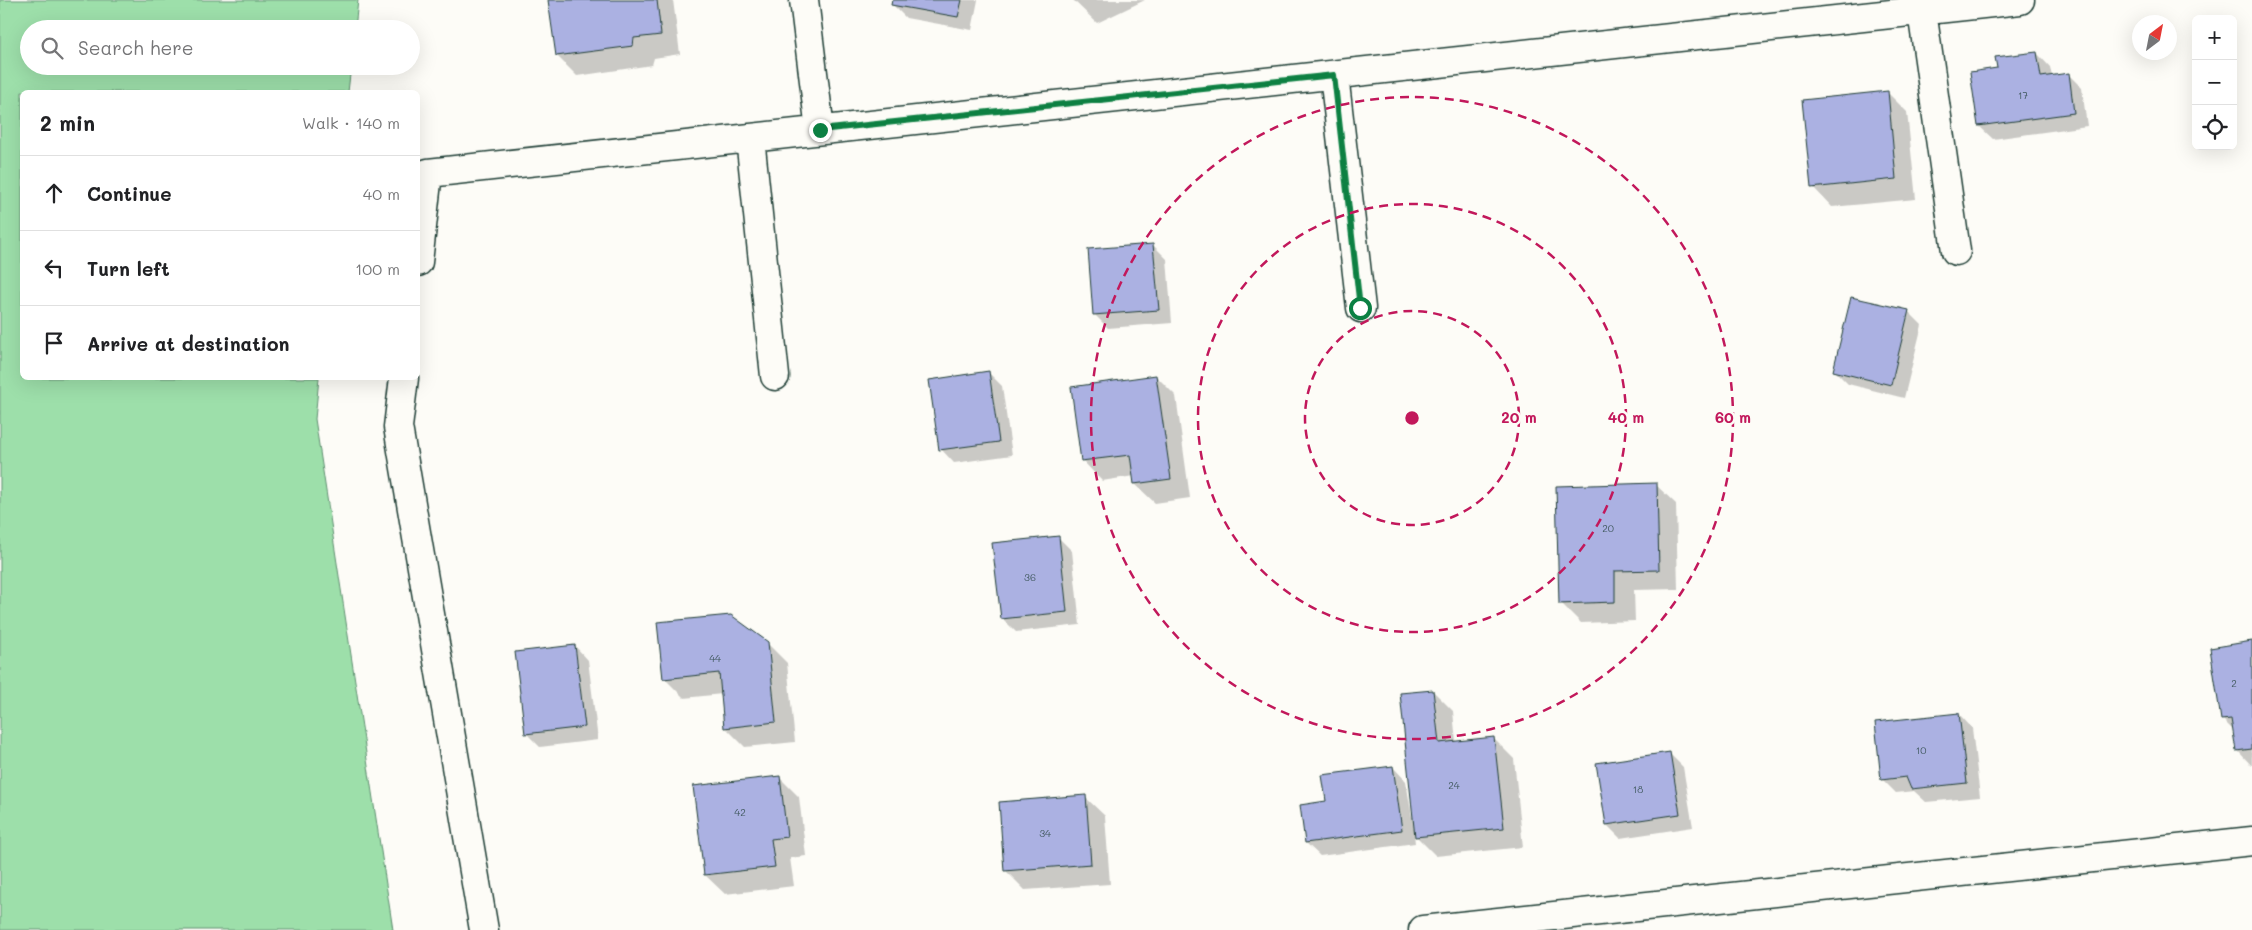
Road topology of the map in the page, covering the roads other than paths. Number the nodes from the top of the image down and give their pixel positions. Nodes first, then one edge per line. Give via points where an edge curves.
1 (804, 0) edge
2 (2020, 0) edge
3 (1922, 11) junction
4 (1334, 75) junction
5 (820, 130) junction
6 (750, 138) junction
7 (420, 244) edge
8 (1956, 251) dead end
9 (1360, 308) dead end
10 (775, 376) dead end
11 (404, 380) edge
12 (2252, 841) edge
13 (484, 930) edge
14 (1423, 930) edge

1 - 5 street
2 - 3 street
3 - 4 street
3 - 8 street
4 - 5 street
4 - 9 street
5 - 6 street
6 - 7 street via 428,173
6 - 10 street
11 - 13 street via 398,427
12 - 14 street

